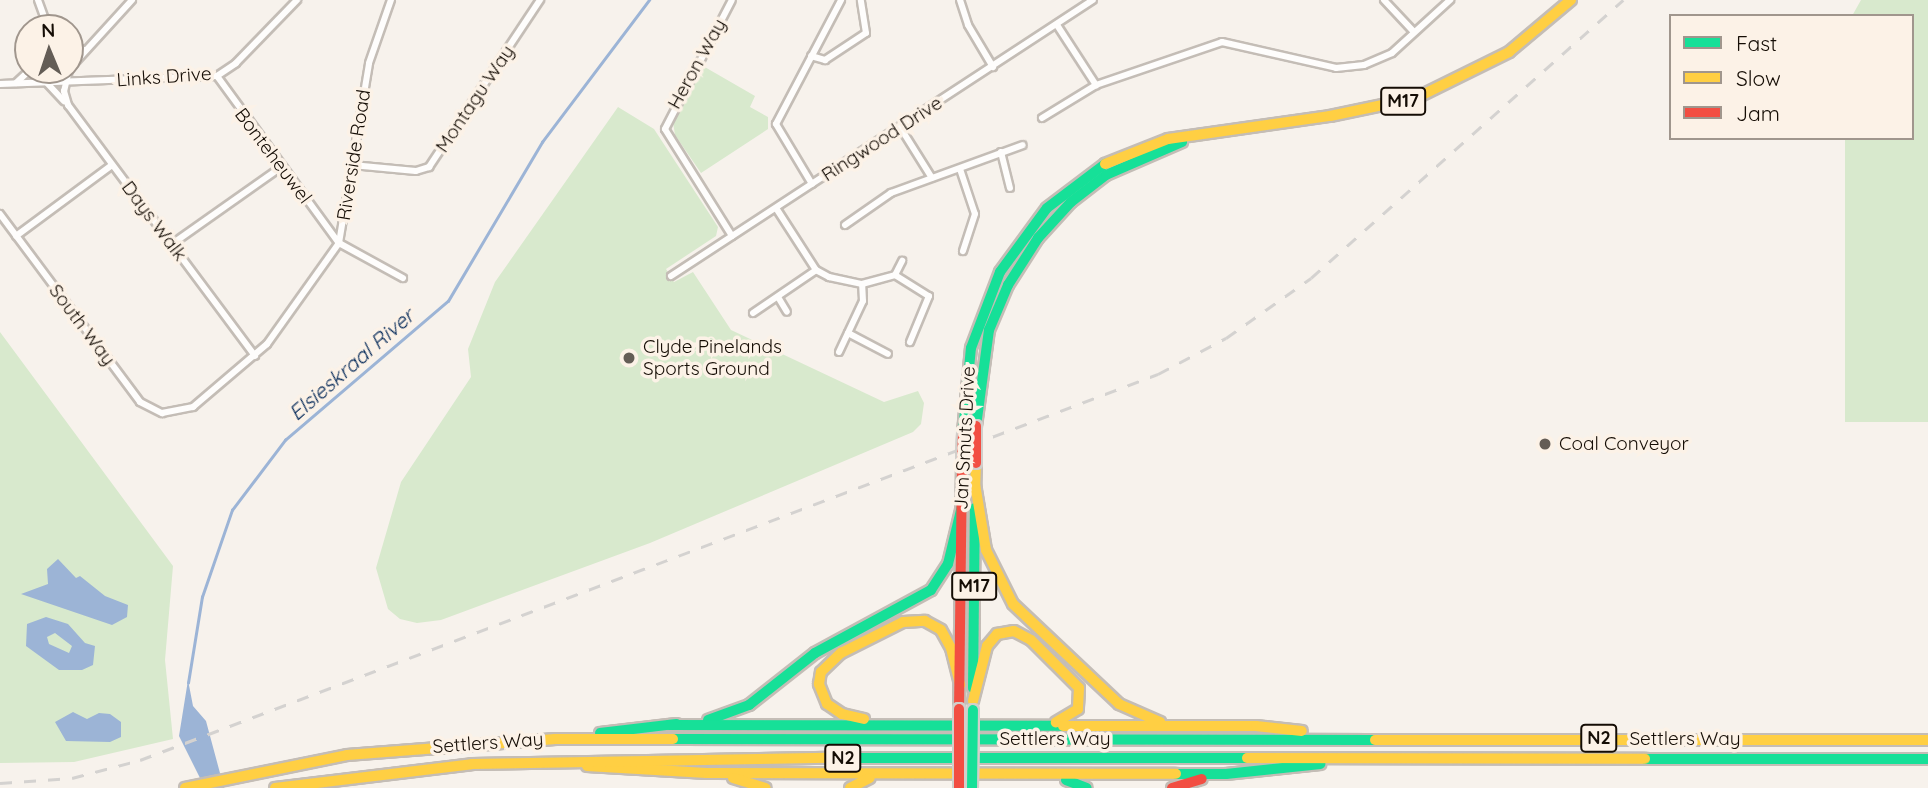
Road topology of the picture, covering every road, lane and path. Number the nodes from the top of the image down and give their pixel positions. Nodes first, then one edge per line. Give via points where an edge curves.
1 (132, 0) edge
2 (297, 0) edge
3 (391, 0) edge
4 (540, 0) edge
5 (732, 0) edge
6 (841, 0) edge
7 (860, 0) edge
8 (960, 0) edge
9 (1093, 0) edge
10 (1384, 0) edge
11 (1450, 0) edge
12 (1571, 0) edge
13 (1057, 25) junction
14 (1414, 32) junction
15 (84, 50) edge
16 (811, 56) junction
17 (993, 66) junction
18 (217, 76) junction
19 (84, 81) edge
20 (0, 84) edge
21 (14, 84) edge
22 (48, 84) edge
23 (65, 84) edge
24 (1096, 85) junction
25 (68, 105) junction
26 (1042, 118) dead end
27 (900, 127) junction
28 (1208, 134) junction
29 (1023, 145) dead end
30 (1001, 152) junction
31 (112, 165) junction
32 (352, 165) junction
33 (281, 167) junction
34 (960, 169) junction
35 (932, 178) junction
36 (812, 184) junction
37 (1010, 188) dead end
38 (776, 208) junction
39 (0, 214) edge
40 (845, 225) dead end
41 (16, 236) junction
42 (732, 236) junction
43 (339, 243) junction
44 (172, 244) junction
45 (963, 251) dead end
46 (902, 261) dead end
47 (816, 270) junction
48 (895, 275) junction
49 (671, 276) dead end
50 (403, 278) dead end
51 (862, 284) junction
52 (778, 297) junction
53 (788, 312) dead end
54 (753, 313) dead end
55 (848, 333) junction
56 (910, 342) dead end
57 (839, 352) dead end
58 (888, 354) dead end
59 (255, 356) junction
60 (177, 413) joint
61 (975, 484) junction
62 (962, 506) junction
63 (960, 685) junction
64 (973, 705) junction
65 (669, 725) junction
66 (915, 725) junction
67 (1042, 725) junction
68 (1183, 726) junction
69 (1354, 737) junction
70 (555, 739) junction
71 (1928, 740) edge
72 (1369, 756) junction
73 (1928, 759) edge
74 (559, 761) junction
75 (707, 773) junction
76 (1226, 774) junction
77 (888, 775) junction
78 (1028, 775) junction
79 (186, 788) edge
80 (275, 788) edge
81 (766, 788) edge
82 (850, 788) edge
83 (959, 788) edge
84 (972, 788) edge
85 (1087, 788) edge
86 (1172, 788) edge

1 - 15 street
2 - 18 street, Links Drive via 236,63
3 - 32 street, Riverside Road via 369,63
4 - 32 street, Montagu Way via 429,167 416,171
5 - 42 street, Heron Way via 665,129
6 - 16 street
7 - 16 street via 866,33 825,60
8 - 17 street via 968,24
9 - 13 street, Ringwood Drive
10 - 14 street
11 - 14 street
12 - 28 main road, Jan Smuts Drive / M17 via 1508,52 1436,91 1360,111
13 - 17 street, Ringwood Drive
13 - 24 street
14 - 24 street via 1392,53 1350,68 1222,42
16 - 36 street via 776,124
17 - 27 street, Ringwood Drive
18 - 19 street, Links Drive
18 - 33 street, Bonteheuwel
20 - 21 street, Links Drive
22 - 25 street
23 - 25 street, Days Walk
24 - 26 street
25 - 31 street, Days Walk
27 - 35 street
27 - 36 street, Ringwood Drive
28 - 61 main road, Jan Smuts Drive / M17, bridge via 1145,156 1106,176 1071,202 1038,238 1008,285 989,330 980,372
28 - 62 main road, Jan Smuts Drive / M17, bridge via 1168,139 1123,154 1066,190 1028,230 1000,272 978,321 965,383
29 - 30 street
30 - 34 street
30 - 37 street
31 - 41 street
31 - 44 street, Days Walk
32 - 43 street, Riverside Road
33 - 43 street, Bonteheuwel
33 - 44 street
34 - 35 street
34 - 45 street via 975,214
35 - 40 street via 891,193
36 - 38 street, Ringwood Drive
38 - 42 street, Ringwood Drive
38 - 47 street
39 - 41 street, South Way
41 - 60 street, South Way via 136,398 155,411
42 - 49 street, Ringwood Drive
43 - 50 street, Bonteheuwel
43 - 59 street, Riverside Road
44 - 59 street, Days Walk
46 - 48 street
47 - 51 street
47 - 52 street
48 - 51 street
48 - 56 street via 929,296
51 - 55 street via 863,301
52 - 53 street
52 - 54 street
55 - 57 street
55 - 58 street
59 - 60 street, Riverside Road via 229,381
61 - 64 main road, Jan Smuts Drive / M17
61 - 68 main road via 989,561 1020,611 1119,704 1138,716
62 - 63 main road, Jan Smuts Drive / M17
62 - 65 main road via 948,564 923,597 823,648 740,710
63 - 66 main road via 945,635 931,623 918,620 903,622 824,666 820,692 834,709 856,718
63 - 83 main road, Jan Smuts Drive / M17, bridge
64 - 67 main road via 989,642 1001,632 1017,631 1070,677 1080,692 1080,707 1073,716
64 - 84 main road, Jan Smuts Drive / M17, bridge
65 - 66 main road
65 - 70 main road
66 - 67 main road
67 - 68 main road
68 - 69 main road via 1256,726
69 - 70 main road, Settlers Way / N2
69 - 71 main road, Settlers Way / N2
70 - 79 main road, Settlers Way / N2 via 458,743 313,760
72 - 73 main road, Settlers Way / N2
72 - 74 main road, Settlers Way / N2
72 - 76 main road
74 - 75 main road
74 - 80 main road, Settlers Way / N2 via 472,764
75 - 77 main road
75 - 81 main road
76 - 78 main road
76 - 86 main road
77 - 78 main road
77 - 82 main road via 864,779
78 - 85 main road

